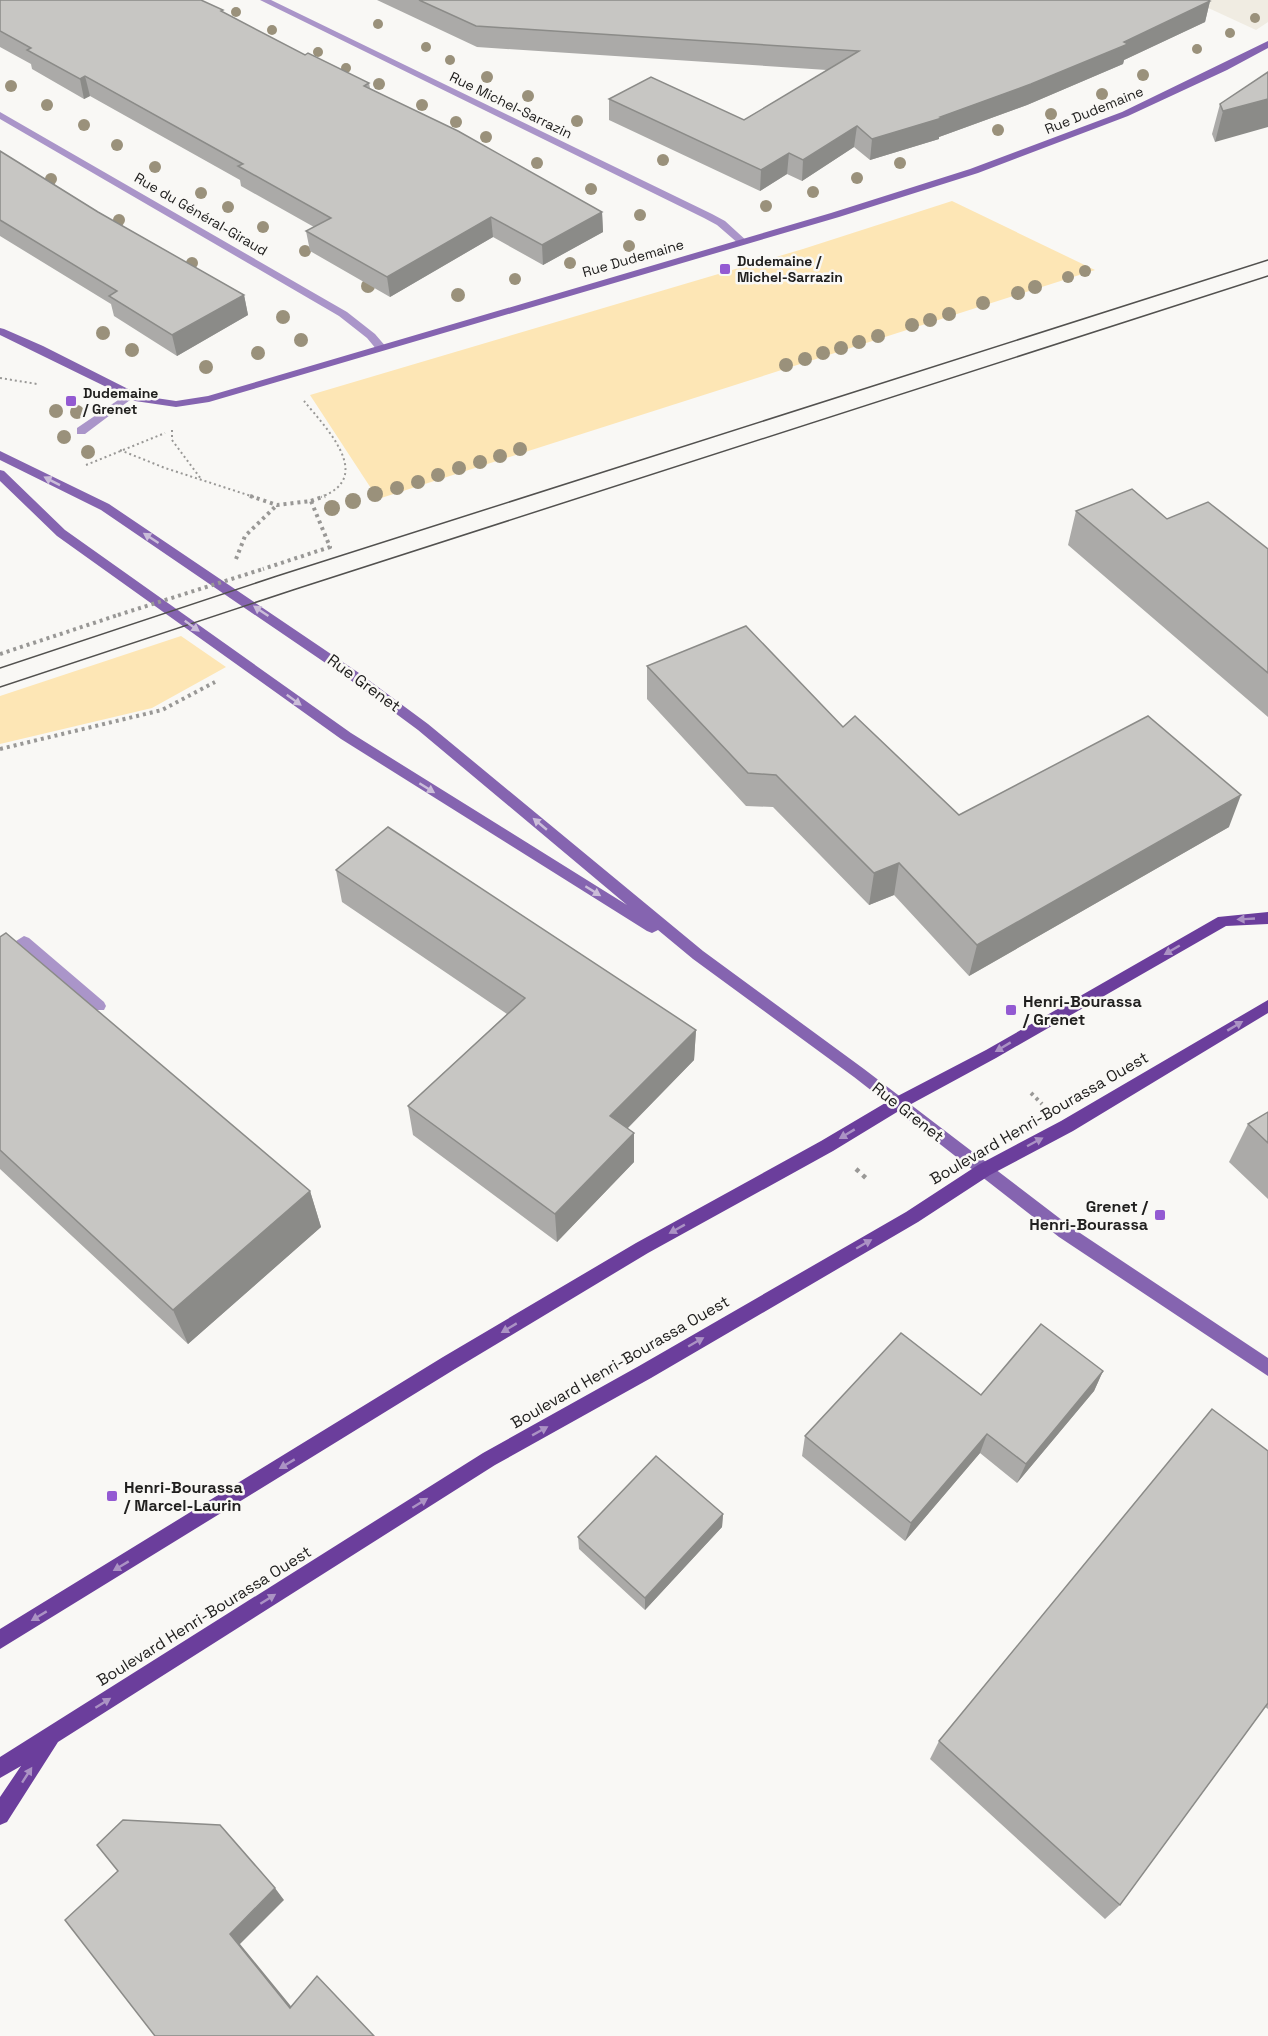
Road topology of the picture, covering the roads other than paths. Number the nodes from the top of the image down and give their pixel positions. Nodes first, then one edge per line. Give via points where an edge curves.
1 (264, 0) edge
2 (1268, 44) edge
3 (0, 115) edge
4 (743, 242) junction
5 (0, 331) edge
6 (381, 348) junction
7 (130, 395) junction
8 (81, 431) dead end
9 (0, 455) edge
10 (0, 474) edge
11 (1268, 918) edge
12 (698, 955) junction
13 (0, 959) edge
14 (99, 1006) dead end
15 (1268, 1006) edge
16 (897, 1104) junction
17 (984, 1170) junction
18 (1268, 1368) edge
19 (0, 1640) edge
20 (54, 1734) junction
21 (0, 1768) edge
22 (0, 1815) edge

1 - 4 street, Rue Michel-Sarrazin via 722,223
2 - 4 street, Rue Dudemaine via 1154,101 1040,148 937,184
3 - 6 street, Rue du Général-Giraud via 342,314
4 - 6 street, Rue Dudemaine
5 - 7 street, Rue Dudemaine
6 - 7 street, Rue Dudemaine via 189,403 162,404
7 - 8 street
12 -> 9 street, Rue Grenet via 423,727 354,676 105,507
10 -> 12 street, Rue Grenet via 61,533 346,736
11 -> 16 main road via 1223,921
12 - 16 street, Rue Grenet
13 - 14 street via 24,942
17 -> 15 main road, Boulevard Henri-Bourassa Ouest via 1067,1126
16 - 17 street, Rue Grenet
16 -> 19 main road via 642,1248
17 - 18 street, Rue Grenet via 1065,1232
20 -> 17 main road, Boulevard Henri-Bourassa Ouest via 489,1459 912,1217
20 - 21 main road, Boulevard Henri-Bourassa Ouest
22 -> 20 main road

